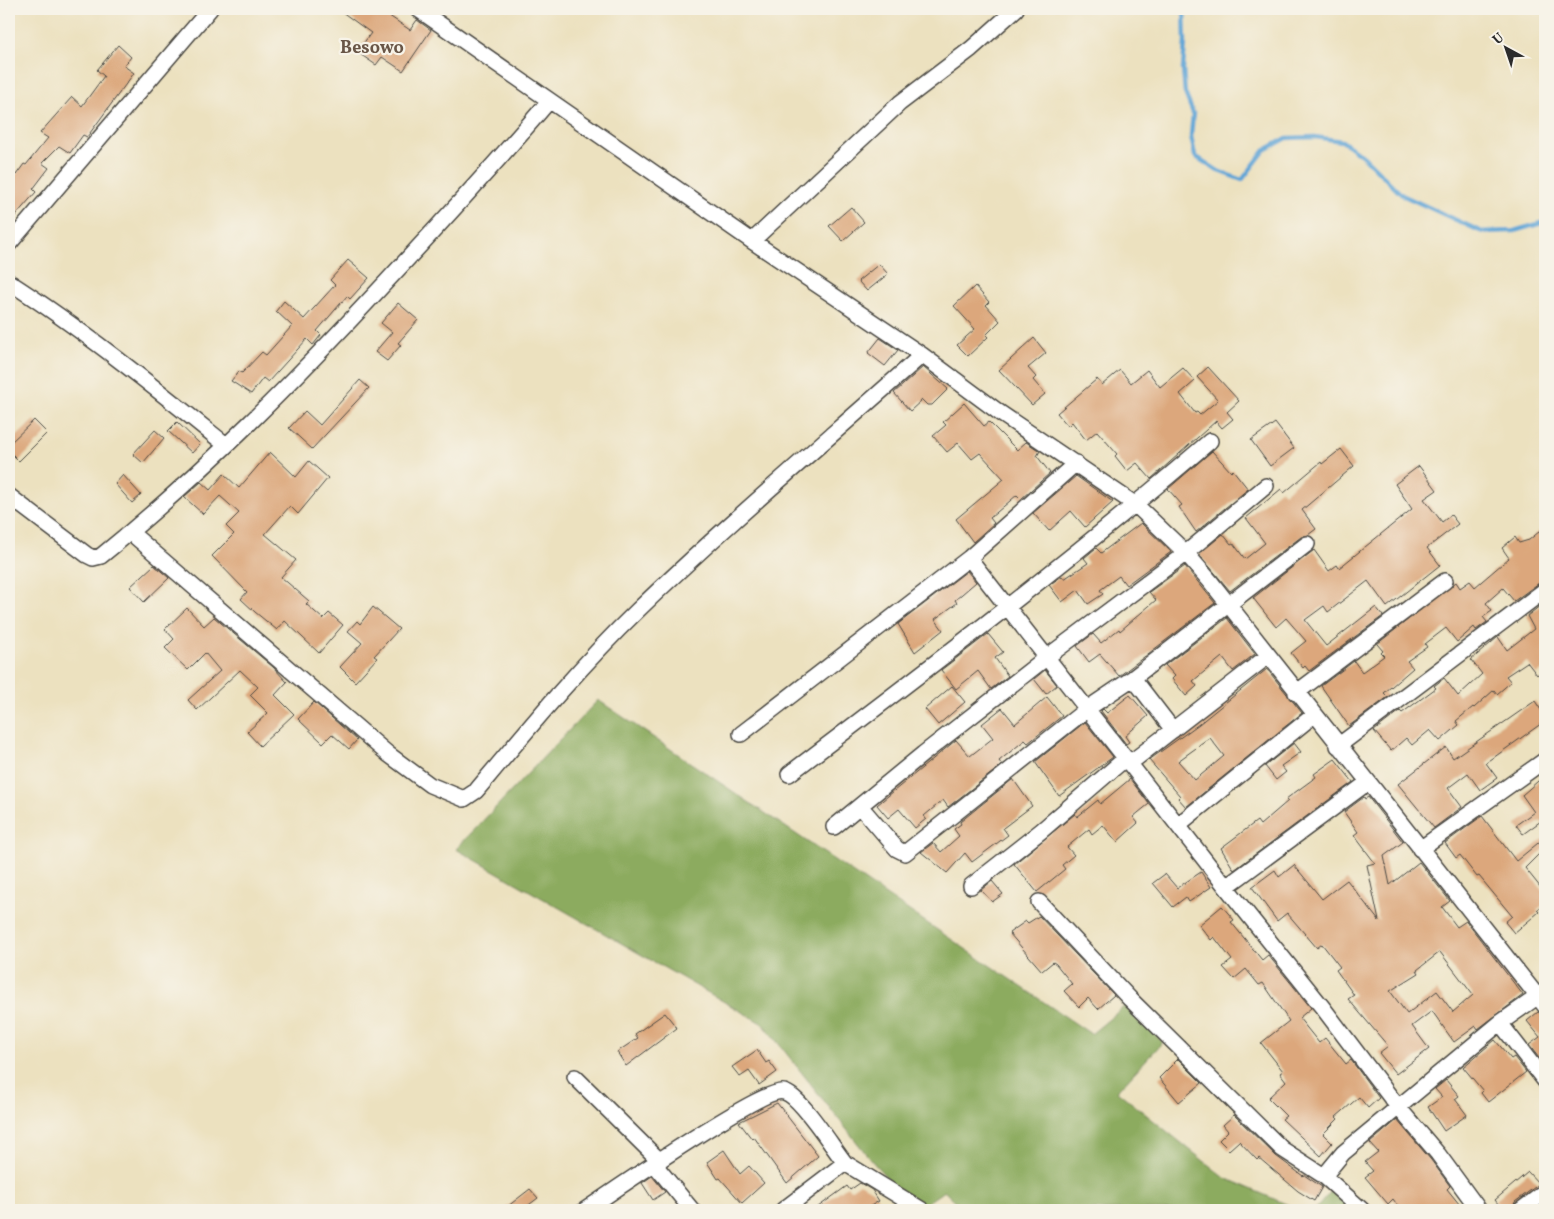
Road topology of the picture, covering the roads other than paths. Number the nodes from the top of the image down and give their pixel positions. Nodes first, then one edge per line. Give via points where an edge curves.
1 (210, 9) edge
2 (418, 9) edge
3 (1016, 9) edge
4 (549, 101) junction
5 (752, 241) junction
6 (9, 244) edge
7 (9, 282) edge
8 (922, 355) junction
9 (1210, 441) dead end
10 (226, 445) junction
11 (1076, 463) junction
12 (1266, 486) dead end
13 (9, 496) edge
14 (1136, 505) junction
15 (130, 532) junction
16 (1307, 544) dead end
17 (1186, 553) junction
18 (969, 558) junction
19 (1445, 581) dead end
20 (1545, 590) edge
21 (1227, 605) junction
22 (1007, 606) junction
23 (1268, 656) junction
24 (1047, 657) junction
25 (1133, 678) junction
26 (1296, 693) junction
27 (1088, 709) junction
28 (1314, 715) junction
29 (1173, 730) junction
30 (741, 734) dead end
31 (1338, 746) junction
32 (1128, 760) junction
33 (1545, 760) edge
34 (789, 774) dead end
35 (1367, 783) junction
36 (860, 806) junction
37 (1178, 825) junction
38 (834, 828) dead end
39 (1420, 849) junction
40 (971, 886) dead end
41 (1226, 887) junction
42 (1039, 902) dead end
43 (1543, 998) edge
44 (1500, 1023) junction
45 (575, 1077) dead end
46 (1545, 1081) edge
47 (1398, 1107) junction
48 (658, 1163) junction
49 (845, 1163) junction
50 (1324, 1176) junction
51 (1545, 1192) edge
52 (585, 1210) edge
53 (692, 1210) edge
54 (783, 1210) edge
55 (922, 1210) edge
56 (1362, 1210) edge
57 (1479, 1210) edge
58 (1522, 1210) edge

1 - 6 street
2 - 4 street
3 - 5 street via 971,49 900,103
4 - 5 street
4 - 10 street via 489,171 310,364
5 - 8 street
7 - 10 street via 125,364
8 - 11 street via 1000,413
8 - 15 street via 637,611 555,696 476,790 464,799 430,785 388,754
9 - 14 street
10 - 15 street
11 - 14 street
11 - 18 street
12 - 17 street
13 - 15 street via 91,557 100,556
14 - 17 street
14 - 22 street
16 - 21 street
17 - 21 street
17 - 24 street
18 - 22 street
18 - 30 street
19 - 26 street
20 - 31 street
21 - 23 street
21 - 25 street
22 - 24 street
22 - 34 street
23 - 26 street
23 - 29 street
24 - 27 street
24 - 36 street
25 - 27 street
25 - 29 street
26 - 28 street
27 - 32 street
27 - 36 street via 905,853 897,849
28 - 31 street
28 - 37 street
29 - 32 street
31 - 35 street
32 - 37 street
32 - 40 street
33 - 39 street
35 - 39 street
35 - 41 street
36 - 38 street
37 - 41 street
39 - 43 street
41 - 47 street via 1324,1008
42 - 50 street via 1130,999 1282,1149
43 - 44 street
44 - 46 street
44 - 47 street
45 - 48 street
47 - 50 street via 1343,1153
47 - 57 street
48 - 49 street via 740,1109 780,1091 800,1102
48 - 52 street
48 - 53 street
49 - 54 street
49 - 55 street
50 - 56 street
51 - 58 street

